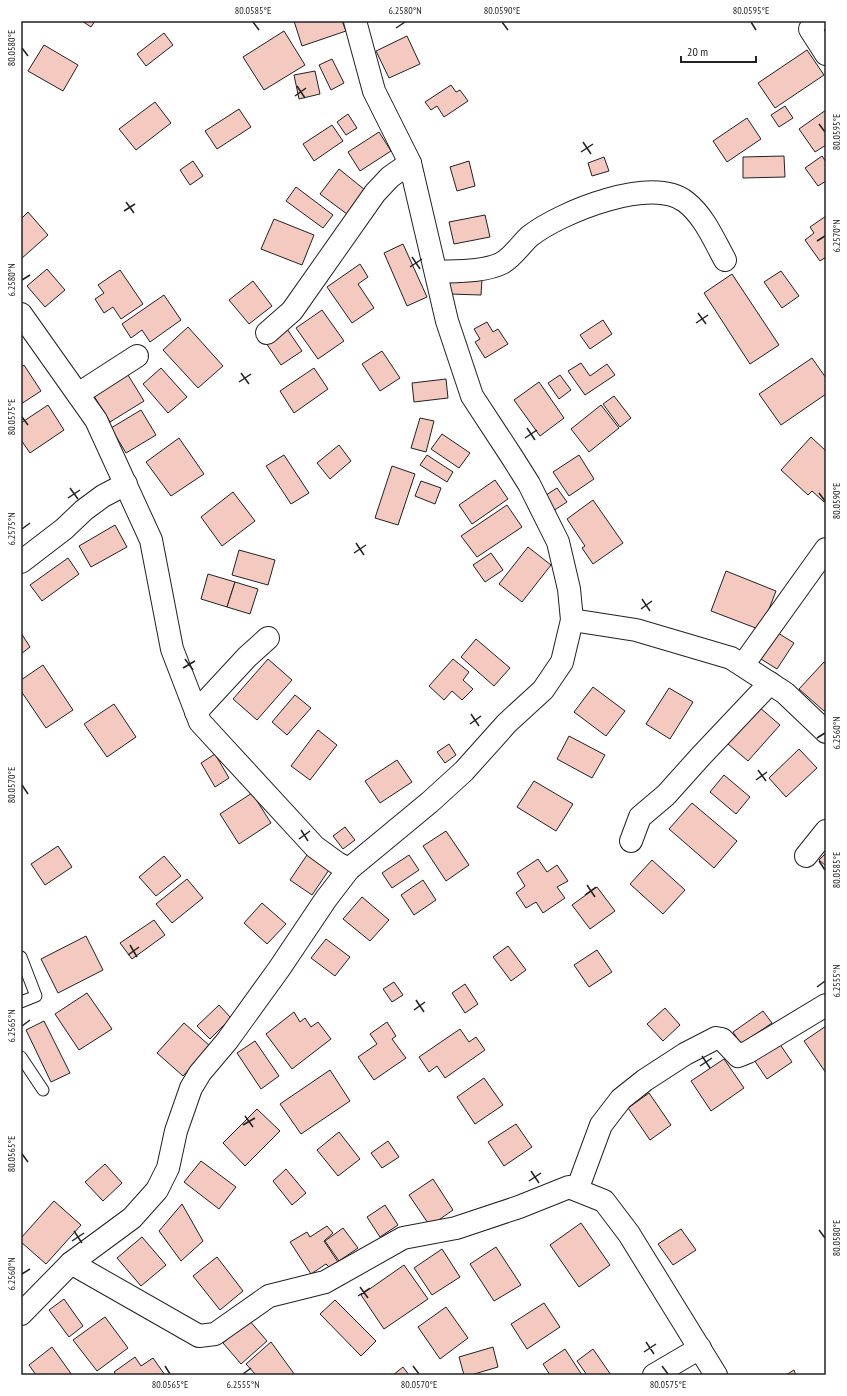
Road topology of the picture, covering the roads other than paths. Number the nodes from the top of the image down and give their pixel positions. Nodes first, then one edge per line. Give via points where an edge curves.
1 (355, 21) edge
2 (817, 21) edge
3 (826, 54) edge
4 (410, 163) junction
5 (724, 260) dead end
6 (436, 272) junction
7 (21, 314) edge
8 (267, 333) dead end
9 (137, 356) dead end
10 (78, 394) junction
11 (126, 484) junction
12 (826, 549) edge
13 (21, 562) edge
14 (572, 620) junction
15 (268, 638) dead end
16 (743, 665) junction
17 (770, 683) junction
18 (196, 712) junction
19 (826, 732) edge
20 (826, 831) edge
21 (631, 841) dead end
22 (806, 856) dead end
23 (349, 869) junction
24 (21, 957) edge
25 (21, 1002) edge
26 (826, 1005) edge
27 (21, 1057) edge
28 (43, 1090) dead end
29 (577, 1190) junction
30 (71, 1263) junction
31 (21, 1314) edge
32 (700, 1348) junction
33 (654, 1375) edge
34 (716, 1375) edge

1 - 4 street via 374,91
2 - 3 street via 810,29
4 - 6 street
4 - 8 street via 390,177 375,193 292,311
5 - 6 street via 696,211 686,201 671,194 641,192 601,201 572,213 531,236 502,263 490,268
6 - 14 street via 447,321 472,396 528,484 558,542 569,589
7 - 10 street
9 - 10 street
10 - 11 street via 96,420
11 - 13 street via 84,510
11 - 18 street via 151,540 172,649
12 - 16 street
14 - 16 street via 636,630 731,658
14 - 23 street via 562,662 543,690 507,723 464,771
15 - 18 street
16 - 17 street
17 - 19 street
17 - 21 street via 666,795 640,817
18 - 23 street via 200,722 315,847
20 - 22 street
23 - 30 street via 191,1088 176,1131 168,1168 157,1190 132,1218
24 - 25 lane via 36,996
26 - 29 street via 748,1052 738,1056 722,1039 716,1038 685,1054 645,1080 621,1099 601,1125
27 - 28 lane
29 - 30 street via 569,1187 456,1228 403,1238 325,1282 269,1296 215,1334 199,1336
29 - 32 street via 604,1201 629,1234
30 - 31 street
32 - 33 street
32 - 34 street

